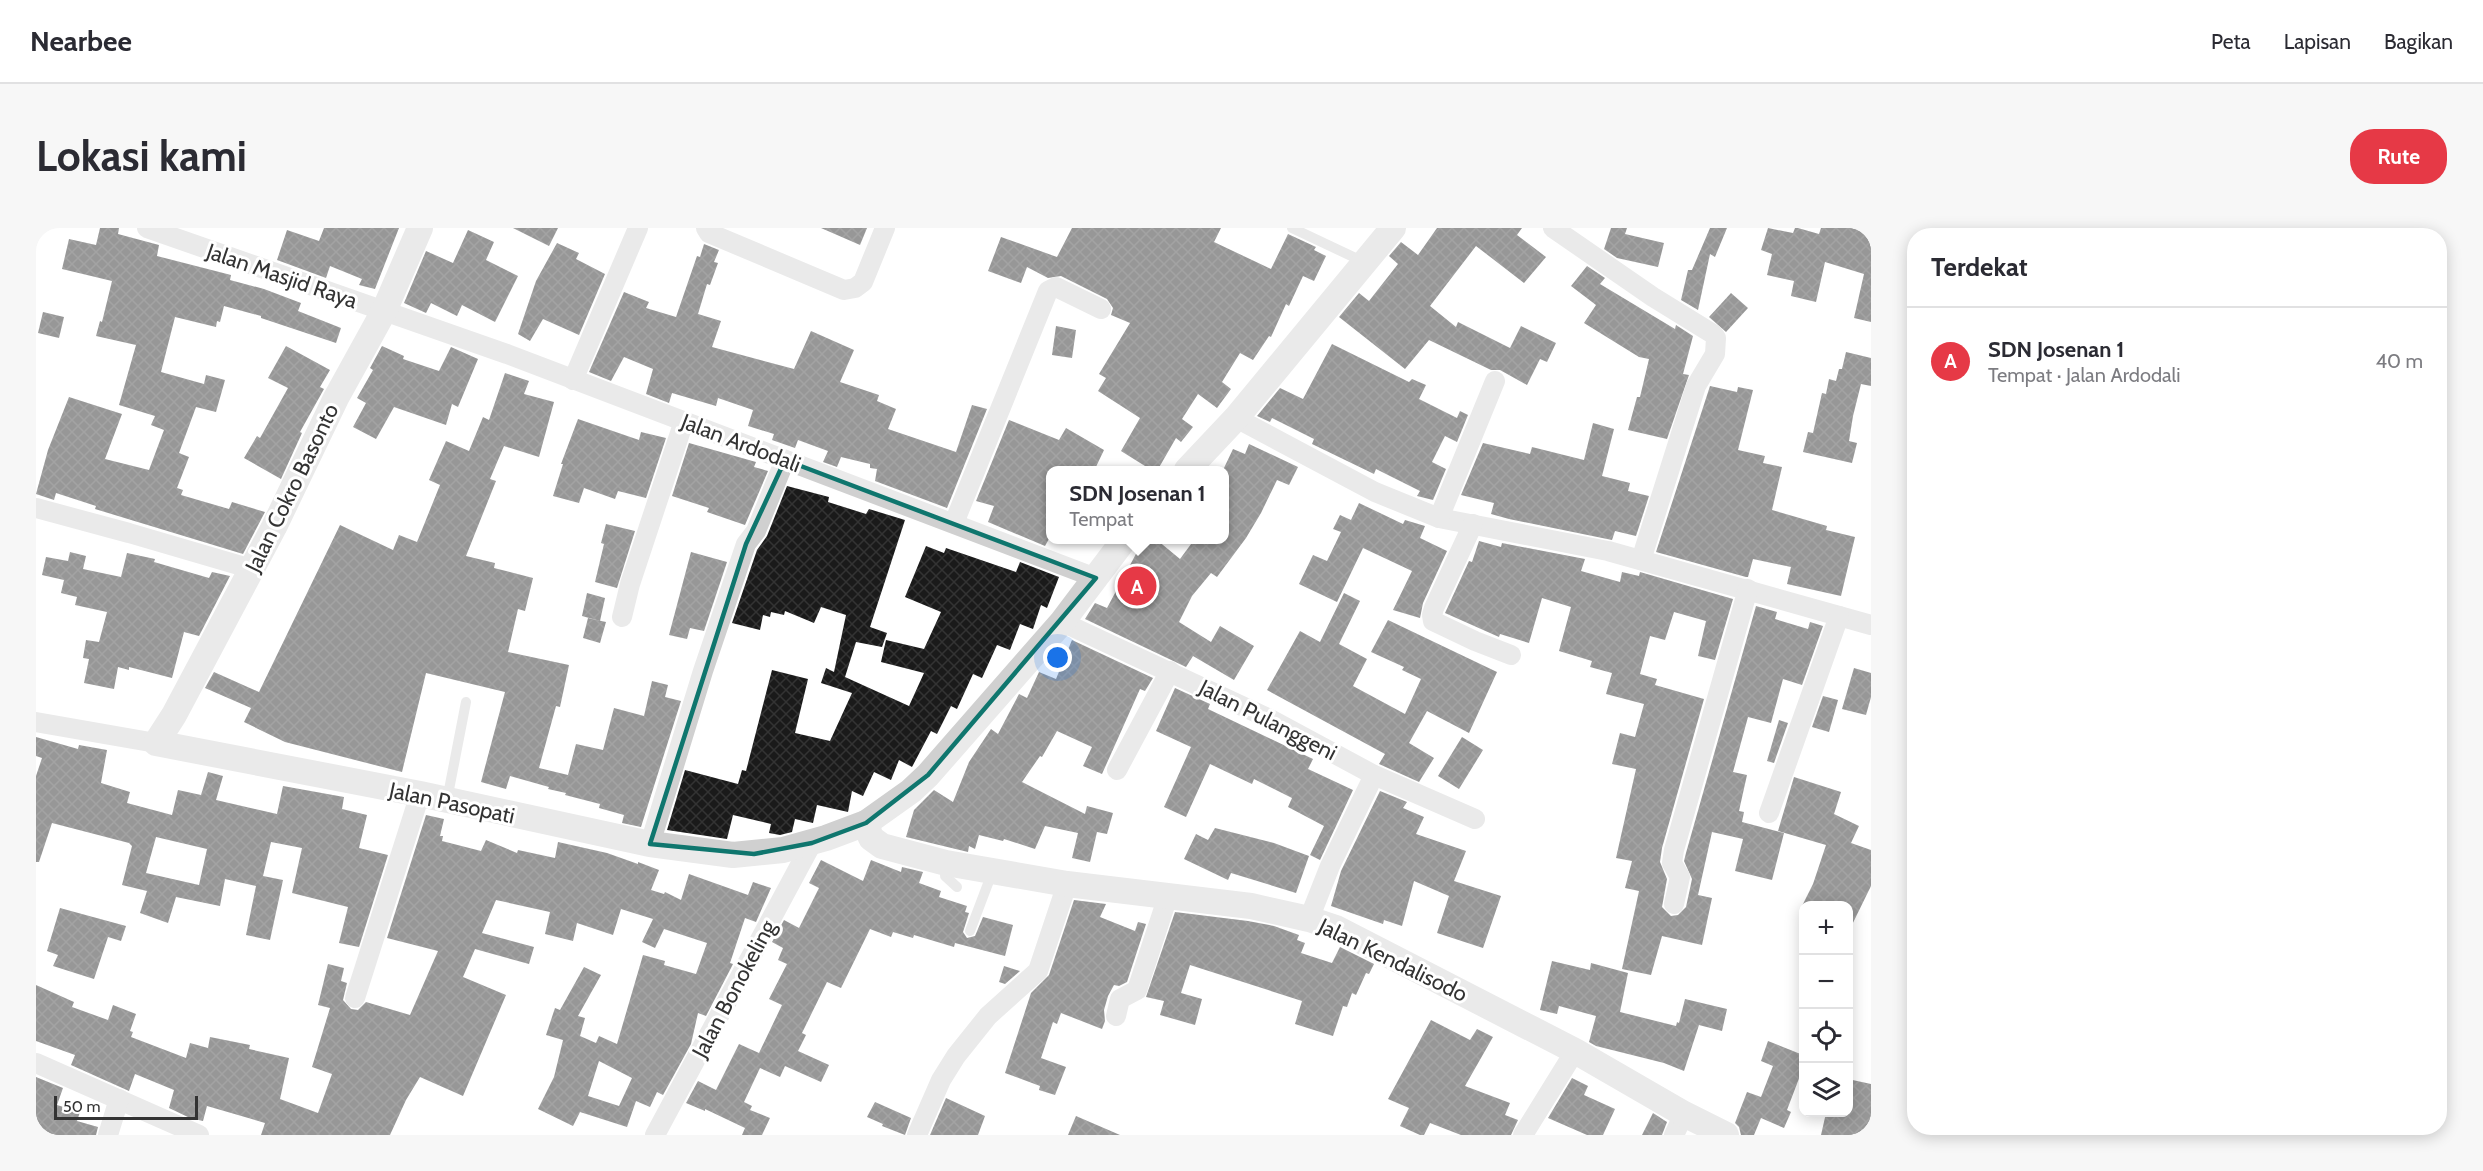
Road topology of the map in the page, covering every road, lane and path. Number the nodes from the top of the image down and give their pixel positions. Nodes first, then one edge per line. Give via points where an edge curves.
1 (147, 228) edge
2 (420, 228) edge
3 (638, 228) edge
4 (706, 228) edge
5 (885, 228) edge
6 (1292, 228) edge
7 (1393, 228) edge
8 (1553, 228) edge
9 (1364, 262) junction
10 (1101, 309) dead end
11 (384, 311) junction
12 (573, 380) junction
13 (1495, 381) dead end
14 (1236, 418) junction
15 (684, 421) junction
16 (785, 460) junction
17 (1192, 466) edge
18 (36, 508) edge
19 (1439, 518) junction
20 (954, 523) junction
21 (1473, 524) junction
22 (1121, 544) edge
23 (1641, 560) junction
24 (252, 569) junction
25 (1096, 578) junction
26 (1748, 589) junction
27 (1839, 616) junction
28 (622, 617) dead end
29 (1062, 622) junction
30 (1871, 625) edge
31 (1511, 655) dead end
32 (1170, 671) junction
33 (466, 702) dead end
34 (36, 722) edge
35 (156, 743) junction
36 (1117, 770) dead end
37 (1374, 775) junction
38 (420, 794) junction
39 (447, 800) junction
40 (1769, 813) dead end
41 (1475, 819) dead end
42 (866, 823) junction
43 (812, 843) junction
44 (650, 844) junction
45 (946, 863) junction
46 (992, 873) junction
47 (1067, 884) junction
48 (957, 887) dead end
49 (1168, 896) junction
50 (1674, 904) dead end
51 (1309, 919) junction
52 (970, 931) dead end
53 (355, 998) dead end
54 (1116, 1016) dead end
55 (1575, 1052) junction
56 (36, 1063) edge
57 (119, 1099) junction
58 (1679, 1124) edge
59 (108, 1135) edge
60 (198, 1135) edge
61 (655, 1135) edge
62 (916, 1135) edge
63 (1523, 1135) edge
64 (1726, 1135) edge

1 - 11 street, Jalan Masjid Raya
2 - 11 street, Jalan Cokro Basonto
3 - 12 street
4 - 5 street via 709,233 844,290 863,282
6 - 9 lane
7 - 9 street
8 - 23 street via 1716,338 1715,354 1696,386
9 - 14 street
10 - 20 street via 1056,287 1048,291
11 - 12 street, Jalan Ardodali
11 - 24 street, Jalan Cokro Basonto via 336,398
12 - 15 street, Jalan Ardodali
13 - 19 street
14 - 17 street
14 - 19 street via 1375,492
15 - 16 street, Jalan Ardodali
15 - 28 street
16 - 20 street, Jalan Ardodali
16 - 44 street via 756,531 746,544
18 - 24 street
19 - 21 street
20 - 25 street, Jalan Ardodali
21 - 23 street
21 - 31 street via 1434,608 1433,621
22 - 25 street, Jalan Pasopati
23 - 26 street
24 - 35 street, Jalan Cokro Basonto
25 - 29 street, Jalan Pasopati
26 - 27 street
26 - 50 street via 1674,850 1672,863 1680,877
27 - 30 street
27 - 40 street
29 - 32 street, Jalan Pulanggeni
29 - 42 street, Jalan Pasopati via 928,774
32 - 36 street
32 - 37 street, Jalan Pulanggeni
33 - 39 lane
34 - 35 street, Jalan Pasopati
35 - 38 street, Jalan Pasopati
37 - 41 street, Jalan Pulanggeni
37 - 51 street
38 - 39 street, Jalan Pasopati
38 - 53 street
39 - 44 street, Jalan Pasopati
42 - 43 street, Jalan Pasopati
42 - 45 street, Jalan Kendalisodo via 871,838 882,846
43 - 44 street, Jalan Pasopati via 733,855
43 - 61 street, Jalan Bonokeling
45 - 46 street, Jalan Kendalisodo
45 - 48 lane via 945,876
46 - 47 street, Jalan Kendalisodo
46 - 52 lane
47 - 49 street, Jalan Kendalisodo
47 - 62 street via 1038,970 988,1016 956,1056
49 - 51 street, Jalan Kendalisodo via 1251,906
49 - 54 street via 1137,990 1120,999
51 - 55 street, Jalan Kendalisodo via 1336,928
55 - 58 street, Jalan Kendalisodo
55 - 63 street
56 - 57 street
57 - 59 street
57 - 60 street
58 - 64 street, Jalan Kendalisodo

